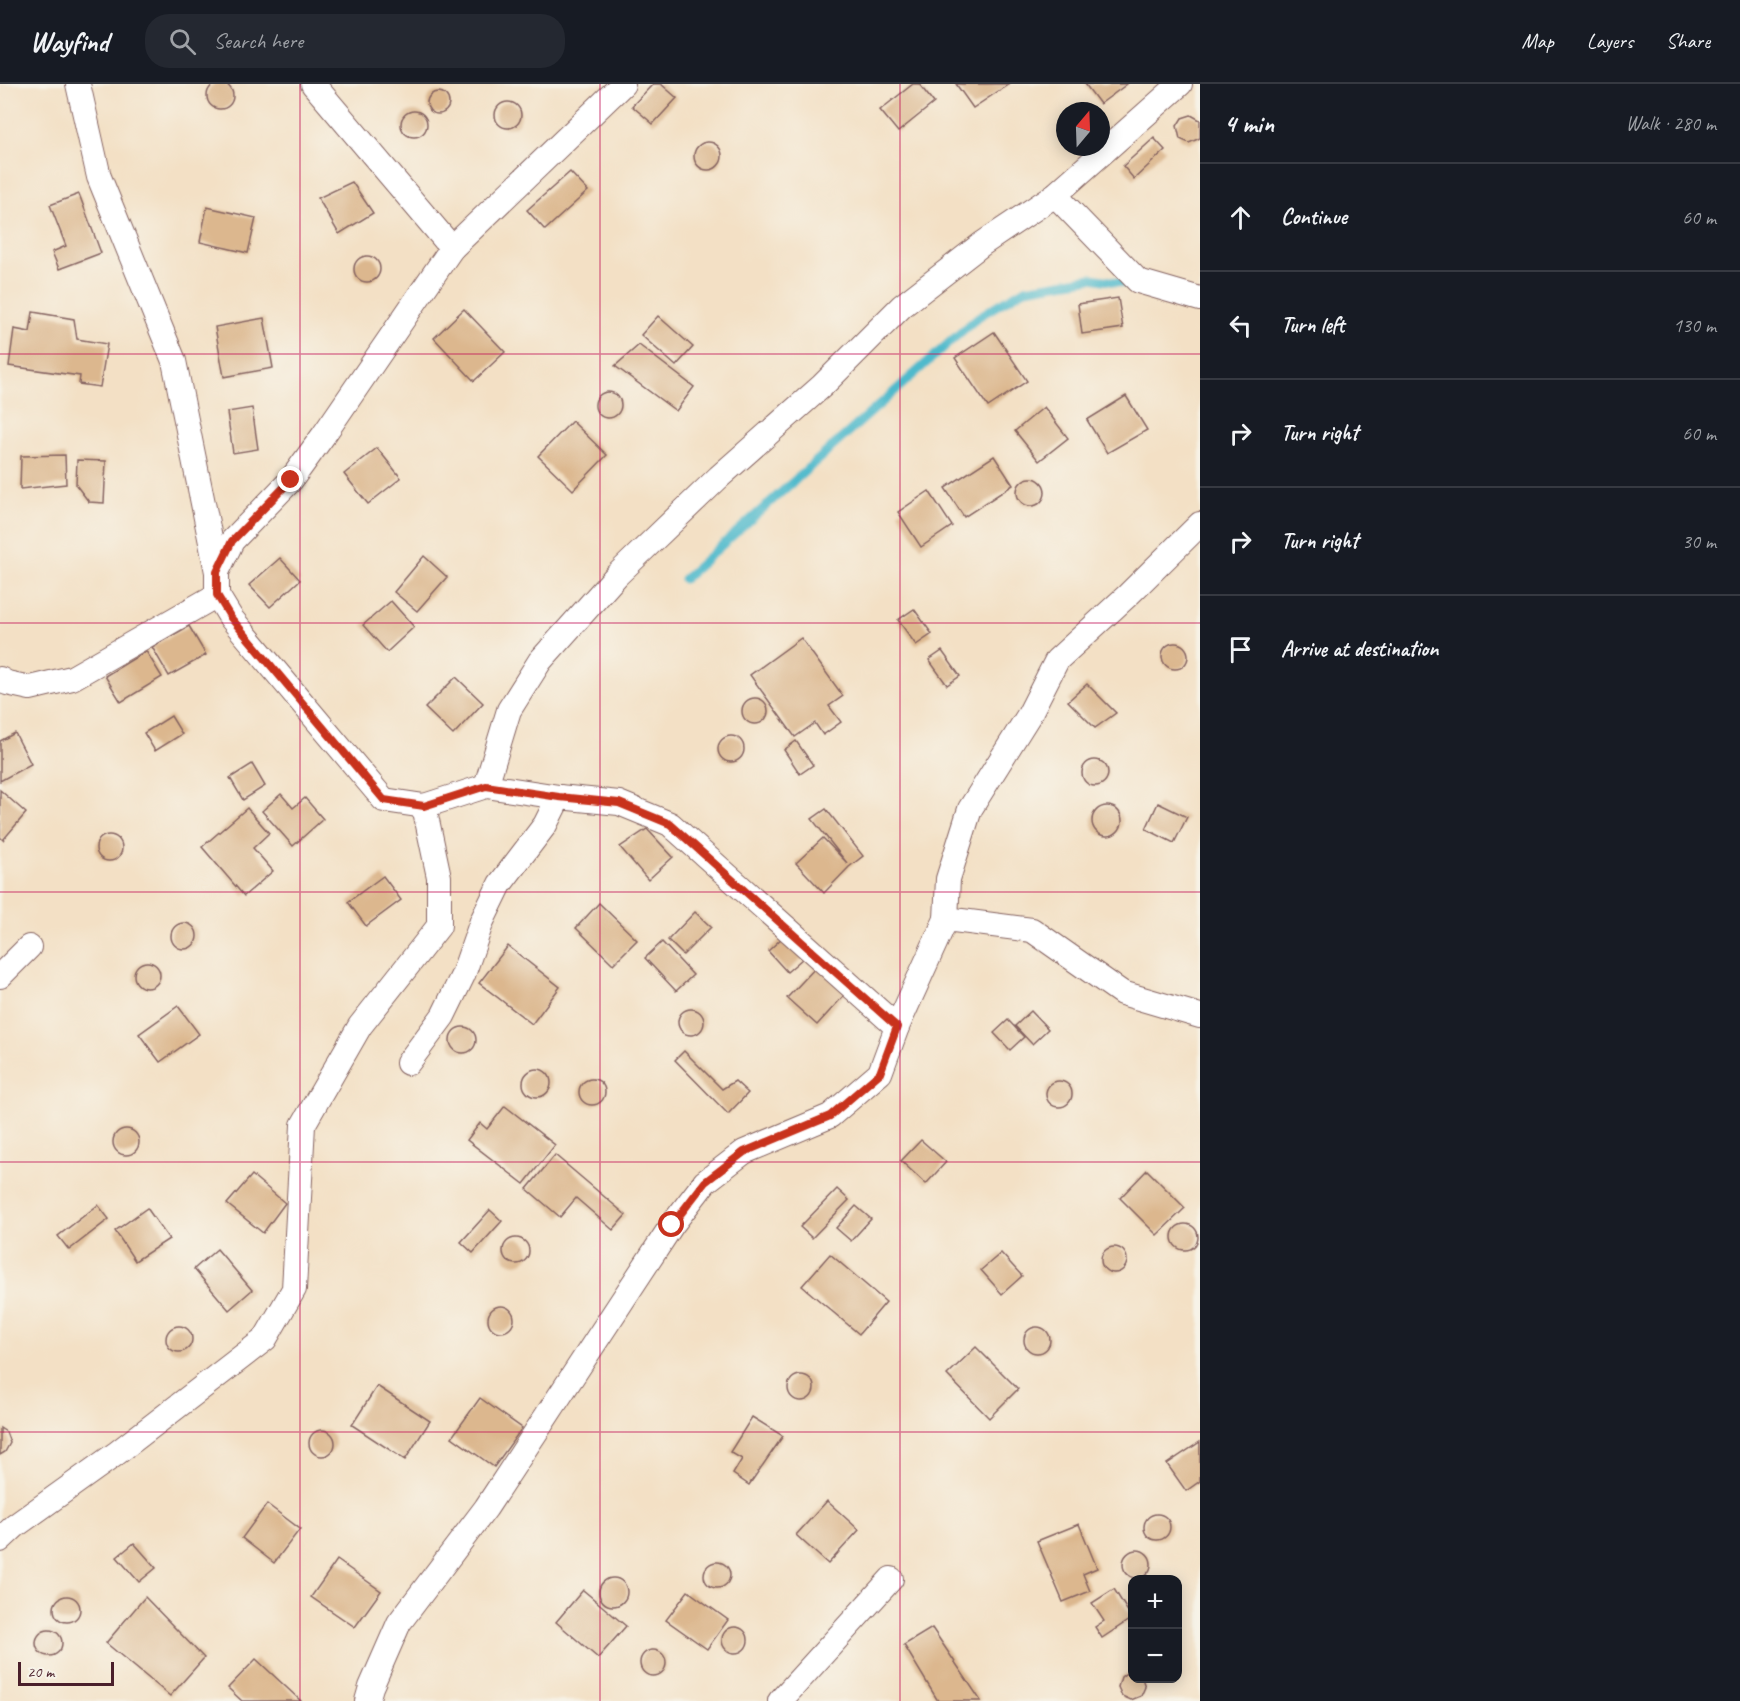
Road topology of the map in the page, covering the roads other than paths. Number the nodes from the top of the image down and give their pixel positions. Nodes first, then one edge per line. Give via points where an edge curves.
1 (78, 84) edge
2 (313, 84) edge
3 (623, 84) edge
4 (1180, 84) edge
5 (1055, 195) junction
6 (452, 248) junction
7 (1200, 299) edge
8 (1200, 525) edge
9 (217, 584) junction
10 (0, 679) edge
11 (486, 786) junction
12 (559, 797) junction
13 (424, 806) junction
14 (946, 919) junction
15 (29, 947) dead end
16 (0, 976) edge
17 (1200, 1016) edge
18 (897, 1027) junction
19 (408, 1063) dead end
20 (0, 1540) edge
21 (891, 1579) dead end
22 (367, 1701) edge
23 (780, 1701) edge

1 - 9 street via 99,177 174,361
2 - 6 street
3 - 6 street
4 - 5 street
5 - 7 street via 1138,281
5 - 11 street via 982,244 902,306 822,386 617,575 540,662 510,710
6 - 9 street via 291,480 232,541
8 - 14 street via 1058,660 970,809 948,879
9 - 10 street via 72,678 30,688
9 - 13 street via 231,618 384,800
11 - 12 street
11 - 13 street
12 - 18 street via 619,803 670,824
12 - 19 street via 544,825 500,885 443,1016
13 - 20 street via 439,877 439,926 360,1026 303,1125 294,1289 265,1339
14 - 17 street via 1032,930 1122,993
14 - 18 street
15 - 16 street
18 - 22 street via 880,1073 830,1116 744,1152 705,1182 672,1225 486,1508 399,1623
21 - 23 street

